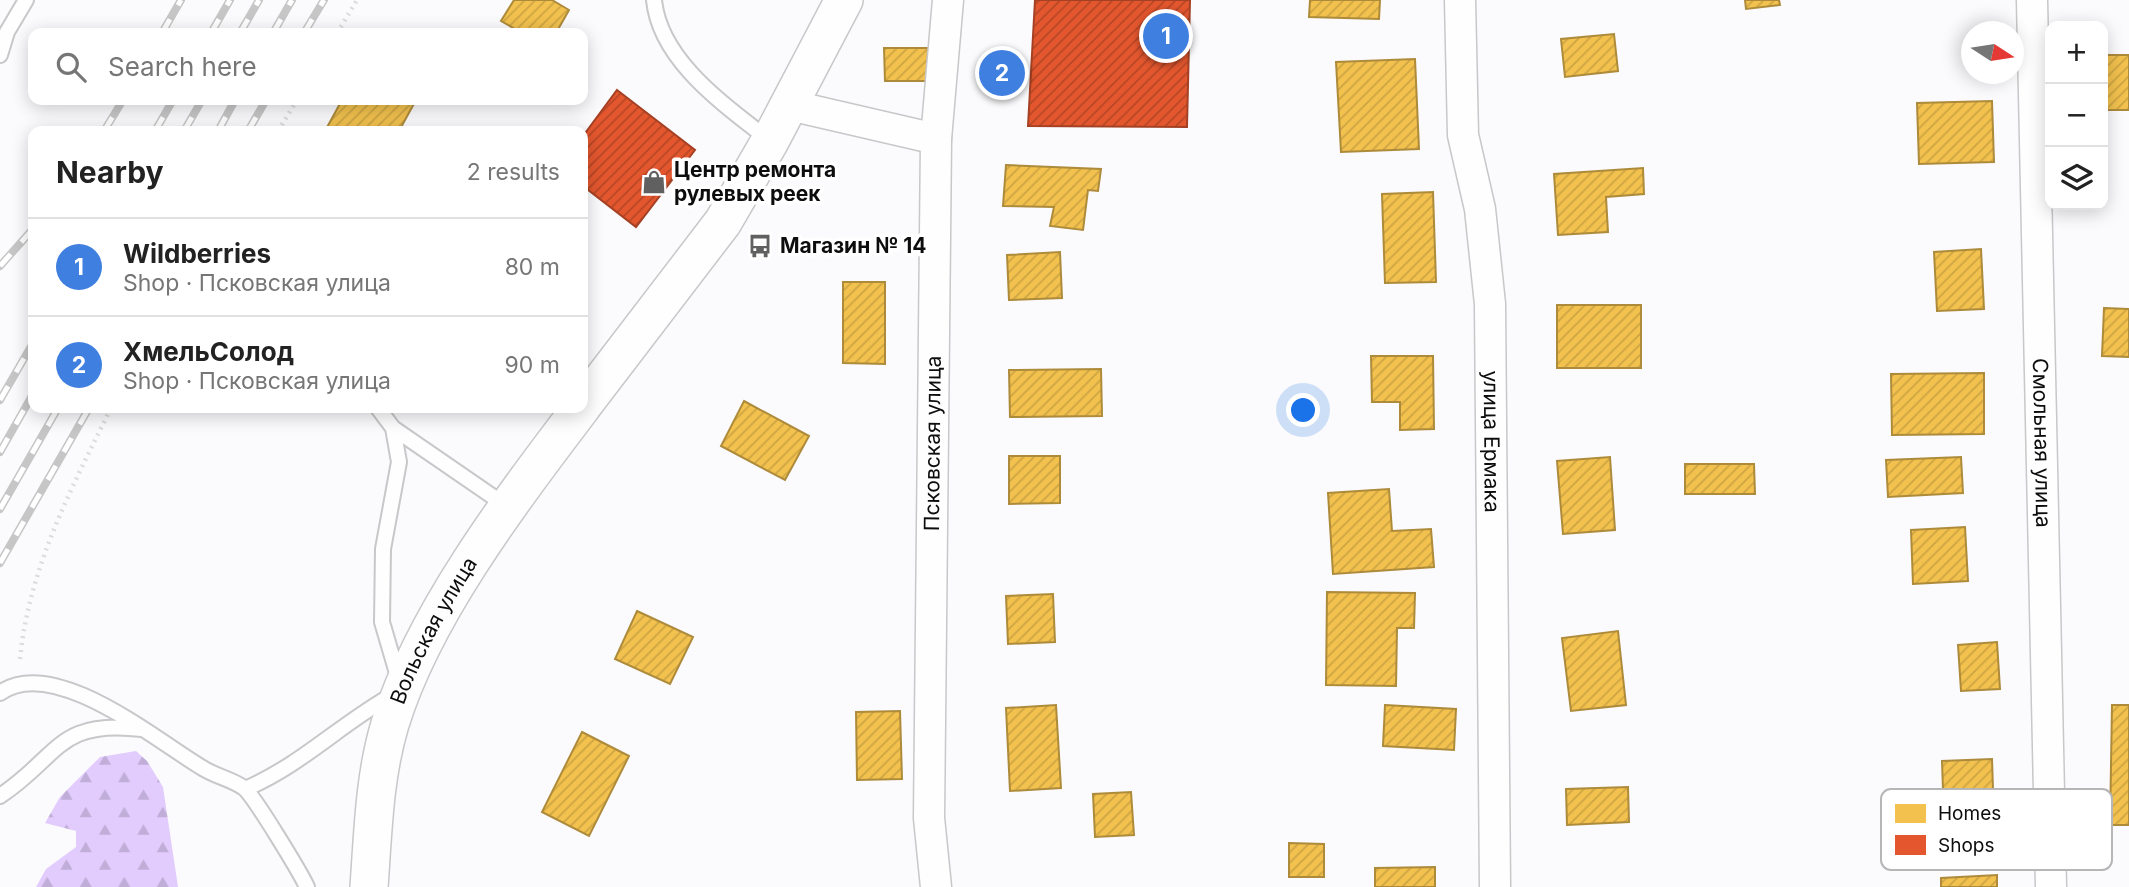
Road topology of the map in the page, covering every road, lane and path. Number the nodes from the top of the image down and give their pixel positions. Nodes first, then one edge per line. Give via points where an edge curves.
1 (26, 0) edge
2 (357, 0) edge
3 (654, 0) edge
4 (844, 0) edge
5 (948, 0) edge
6 (1461, 0) edge
7 (2032, 0) edge
8 (340, 28) edge
9 (3, 32) edge
10 (0, 55) edge
11 (294, 105) edge
12 (789, 105) junction
13 (281, 126) edge
14 (936, 139) junction
15 (770, 141) junction
16 (588, 399) edge
17 (109, 413) edge
18 (382, 413) edge
19 (578, 413) edge
20 (393, 428) junction
21 (509, 508) junction
22 (17, 685) junction
23 (402, 690) junction
24 (0, 692) edge
25 (147, 729) junction
26 (245, 789) junction
27 (2049, 789) edge
28 (0, 796) edge
29 (307, 887) edge
30 (369, 887) edge
31 (936, 887) edge
32 (1495, 887) edge

1 - 9 lane
2 - 8 path
3 - 15 lane via 656,17 680,59 715,98
4 - 12 street, Вольская улица
5 - 14 street, Псковская улица
6 - 32 street, улица Ермака via 1463,135 1480,209 1490,304
7 - 27 street, Смольная улица
9 - 10 lane
11 - 13 path
12 - 14 street
12 - 15 street, Вольская улица
14 - 31 street, Псковская улица via 929,818
15 - 16 street, Вольская улица via 723,222
17 - 22 path via 53,527 32,589
18 - 20 lane
19 - 21 street, Вольская улица
20 - 21 lane
20 - 23 lane via 399,462 383,548 382,622
21 - 23 street, Вольская улица via 423,645
22 - 24 lane
22 - 25 lane via 64,689
23 - 26 lane via 279,774
23 - 30 street, Вольская улица via 381,763
25 - 26 lane via 202,768
25 - 28 lane via 91,728 54,749
26 - 29 lane

